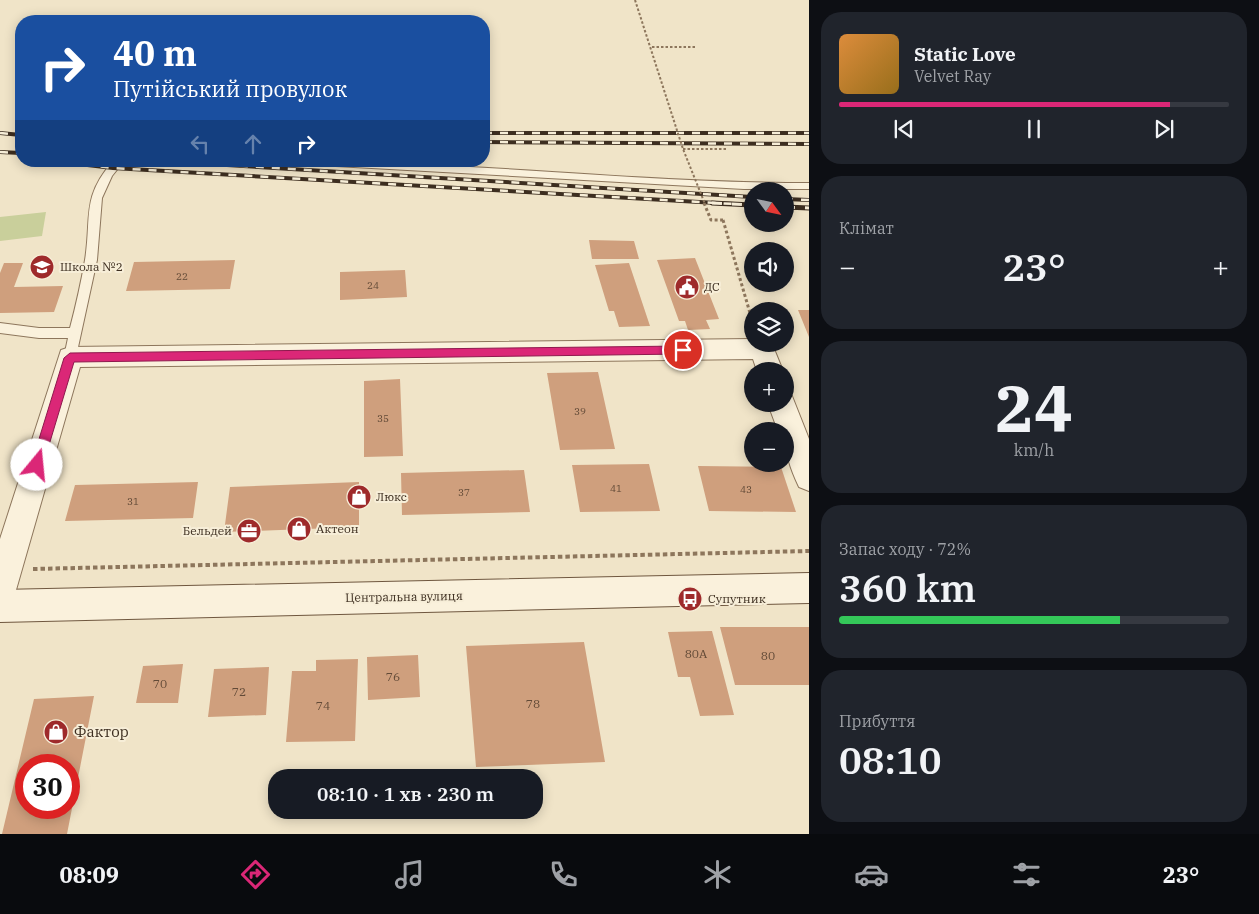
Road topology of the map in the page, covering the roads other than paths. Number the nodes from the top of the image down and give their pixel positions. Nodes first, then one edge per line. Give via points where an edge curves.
1 (113, 167) edge
2 (407, 167) edge
3 (809, 186) edge
4 (0, 328) edge
5 (72, 345) junction
6 (766, 360) edge
7 (785, 412) edge
8 (809, 478) edge
9 (3, 580) edge
10 (809, 588) edge
11 (0, 606) edge

1 - 5 lane via 101,184 93,212 92,258
2 - 3 lane via 744,186
4 - 5 lane via 39,333
5 - 6 street
5 - 9 street
7 - 8 street
10 - 11 street, Центральна вулиця

